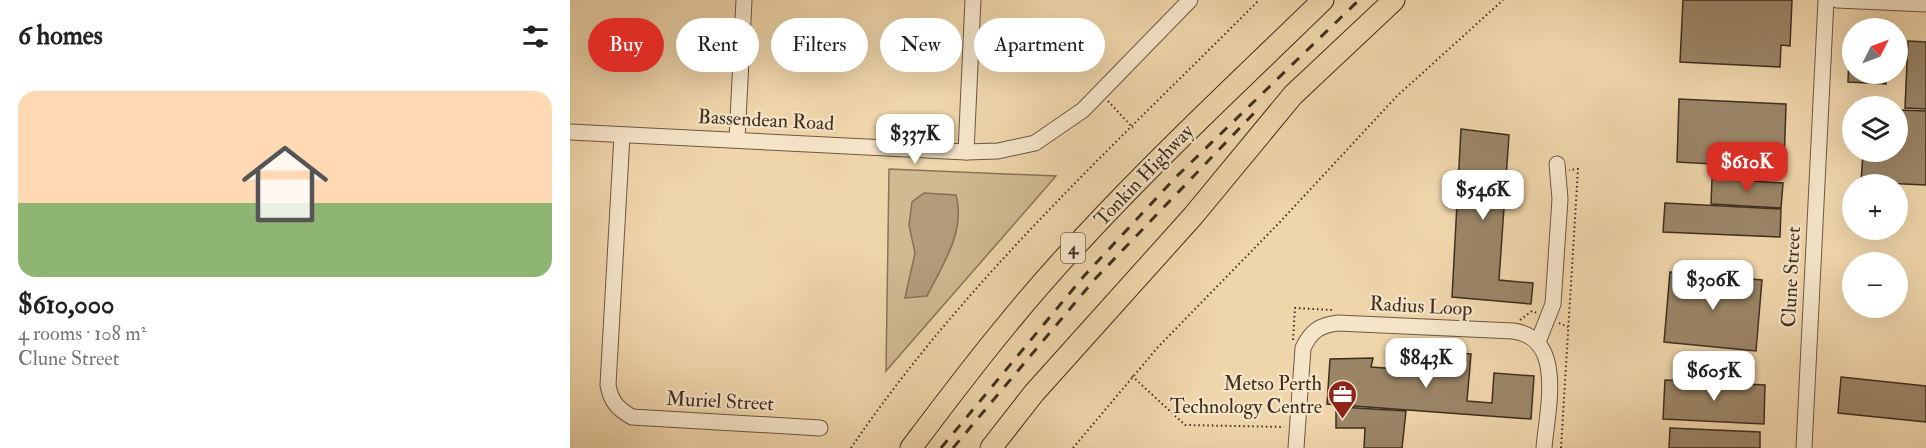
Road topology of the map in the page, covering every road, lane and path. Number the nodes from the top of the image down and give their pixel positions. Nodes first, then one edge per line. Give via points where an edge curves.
1 (744, 0) edge
2 (973, 0) edge
3 (1190, 0) edge
4 (1259, 0) edge
5 (1314, 0) edge
6 (1323, 0) edge
7 (1394, 0) edge
8 (1406, 0) edge
9 (1503, 0) edge
10 (1826, 0) edge
11 (1837, 0) edge
12 (1926, 4) edge
13 (1255, 66) junction
14 (1100, 93) junction
15 (1133, 128) junction
16 (570, 132) edge
17 (622, 135) junction
18 (737, 139) junction
19 (966, 152) junction
20 (1558, 167) joint
21 (1193, 216) junction
22 (1538, 342) junction
23 (1132, 375) junction
24 (1287, 427) dead end
25 (820, 428) dead end
26 (851, 448) edge
27 (911, 448) edge
28 (991, 448) edge
29 (1074, 448) edge
30 (1296, 448) edge
31 (1544, 448) edge
32 (1561, 448) edge
33 (1804, 448) edge

1 - 18 street
2 - 19 street
3 - 14 street, Bassendean Road
4 - 15 path
5 - 13 highway
6 - 13 highway, Tonkin Highway / 4
7 - 21 highway via 1293,95
8 - 21 highway via 1308,95
9 - 23 path via 1396,97
10 - 33 street, Clune Street
11 - 12 street
13 - 27 highway, Tonkin Highway / 4 via 1181,135 1083,237 991,344
14 - 15 path
14 - 19 street, Bassendean Road via 1083,110 1035,143 998,151
15 - 26 path via 994,268 878,408
16 - 17 street, Bassendean Road
17 - 18 street, Bassendean Road
17 - 25 street, Muriel Street via 608,386 611,398 632,417
18 - 19 street, Bassendean Road
20 - 22 street via 1560,199 1553,304
20 - 32 path via 1578,169
21 - 28 highway via 1034,393
22 - 30 street, Radius Loop via 1523,333 1512,332 1338,323 1321,326 1303,348
22 - 31 street via 1549,368
23 - 24 path via 1185,425
23 - 29 path

